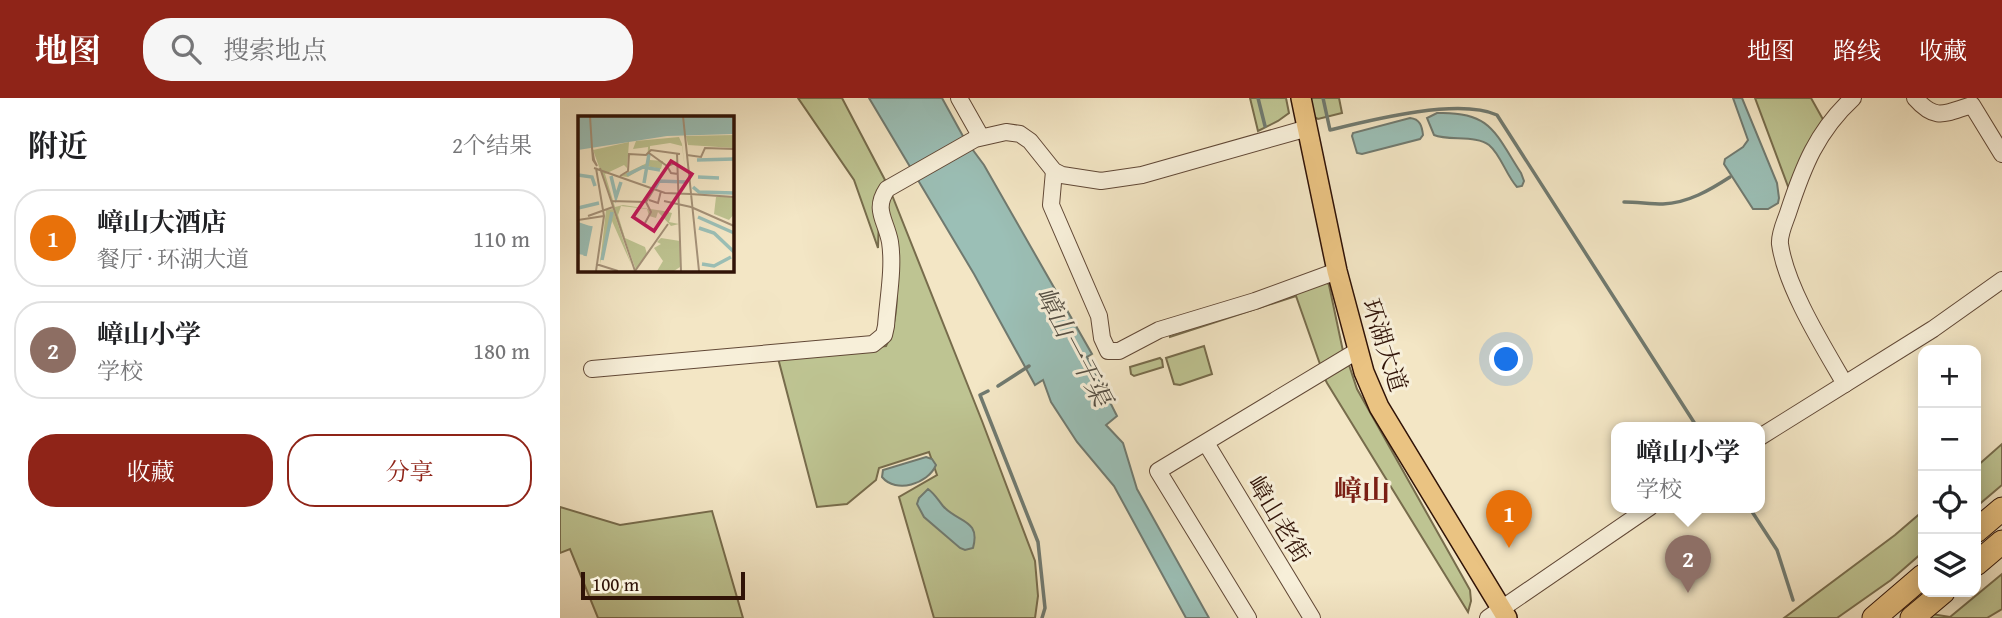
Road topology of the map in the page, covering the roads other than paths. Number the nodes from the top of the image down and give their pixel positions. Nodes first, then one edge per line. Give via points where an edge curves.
1 (959, 98) edge
2 (1301, 98) edge
3 (1853, 98) edge
4 (1915, 98) edge
5 (1970, 101) edge
6 (1308, 128) junction
7 (978, 138) junction
8 (2002, 153) edge
9 (1054, 171) junction
10 (1337, 271) junction
11 (2002, 280) edge
12 (1357, 351) junction
13 (592, 369) dead end
14 (1845, 384) junction
15 (1765, 434) edge
16 (1206, 443) junction
17 (2002, 509) edge
18 (1642, 513) edge
19 (1981, 527) edge
20 (2002, 542) edge
21 (1981, 560) edge
22 (1918, 580) edge
23 (1937, 597) edge
24 (1498, 615) edge
25 (1248, 618) edge
26 (1312, 618) edge
27 (1874, 618) edge
28 (1912, 618) edge

1 - 7 street
2 - 6 main road, 环湖大道
3 - 14 street via 1838,112 1803,167 1780,241 1811,326
4 - 5 street via 1933,113 1945,113
5 - 8 street
6 - 9 street via 1121,179 1101,181
6 - 10 main road, 环湖大道
7 - 9 street via 1020,134
7 - 13 street via 887,189 880,199 891,255 886,326 884,335 873,344
9 - 10 street via 1051,205 1099,316 1108,351 1119,351 1159,330
10 - 12 main road, 环湖大道
11 - 14 street
12 - 16 street
12 - 24 main road, 环湖大道 via 1379,407
14 - 15 street
16 - 25 street via 1158,471
16 - 26 street, 嶂山老街
17 - 19 highway
18 - 24 street
20 - 21 highway
22 - 27 highway
23 - 28 highway

